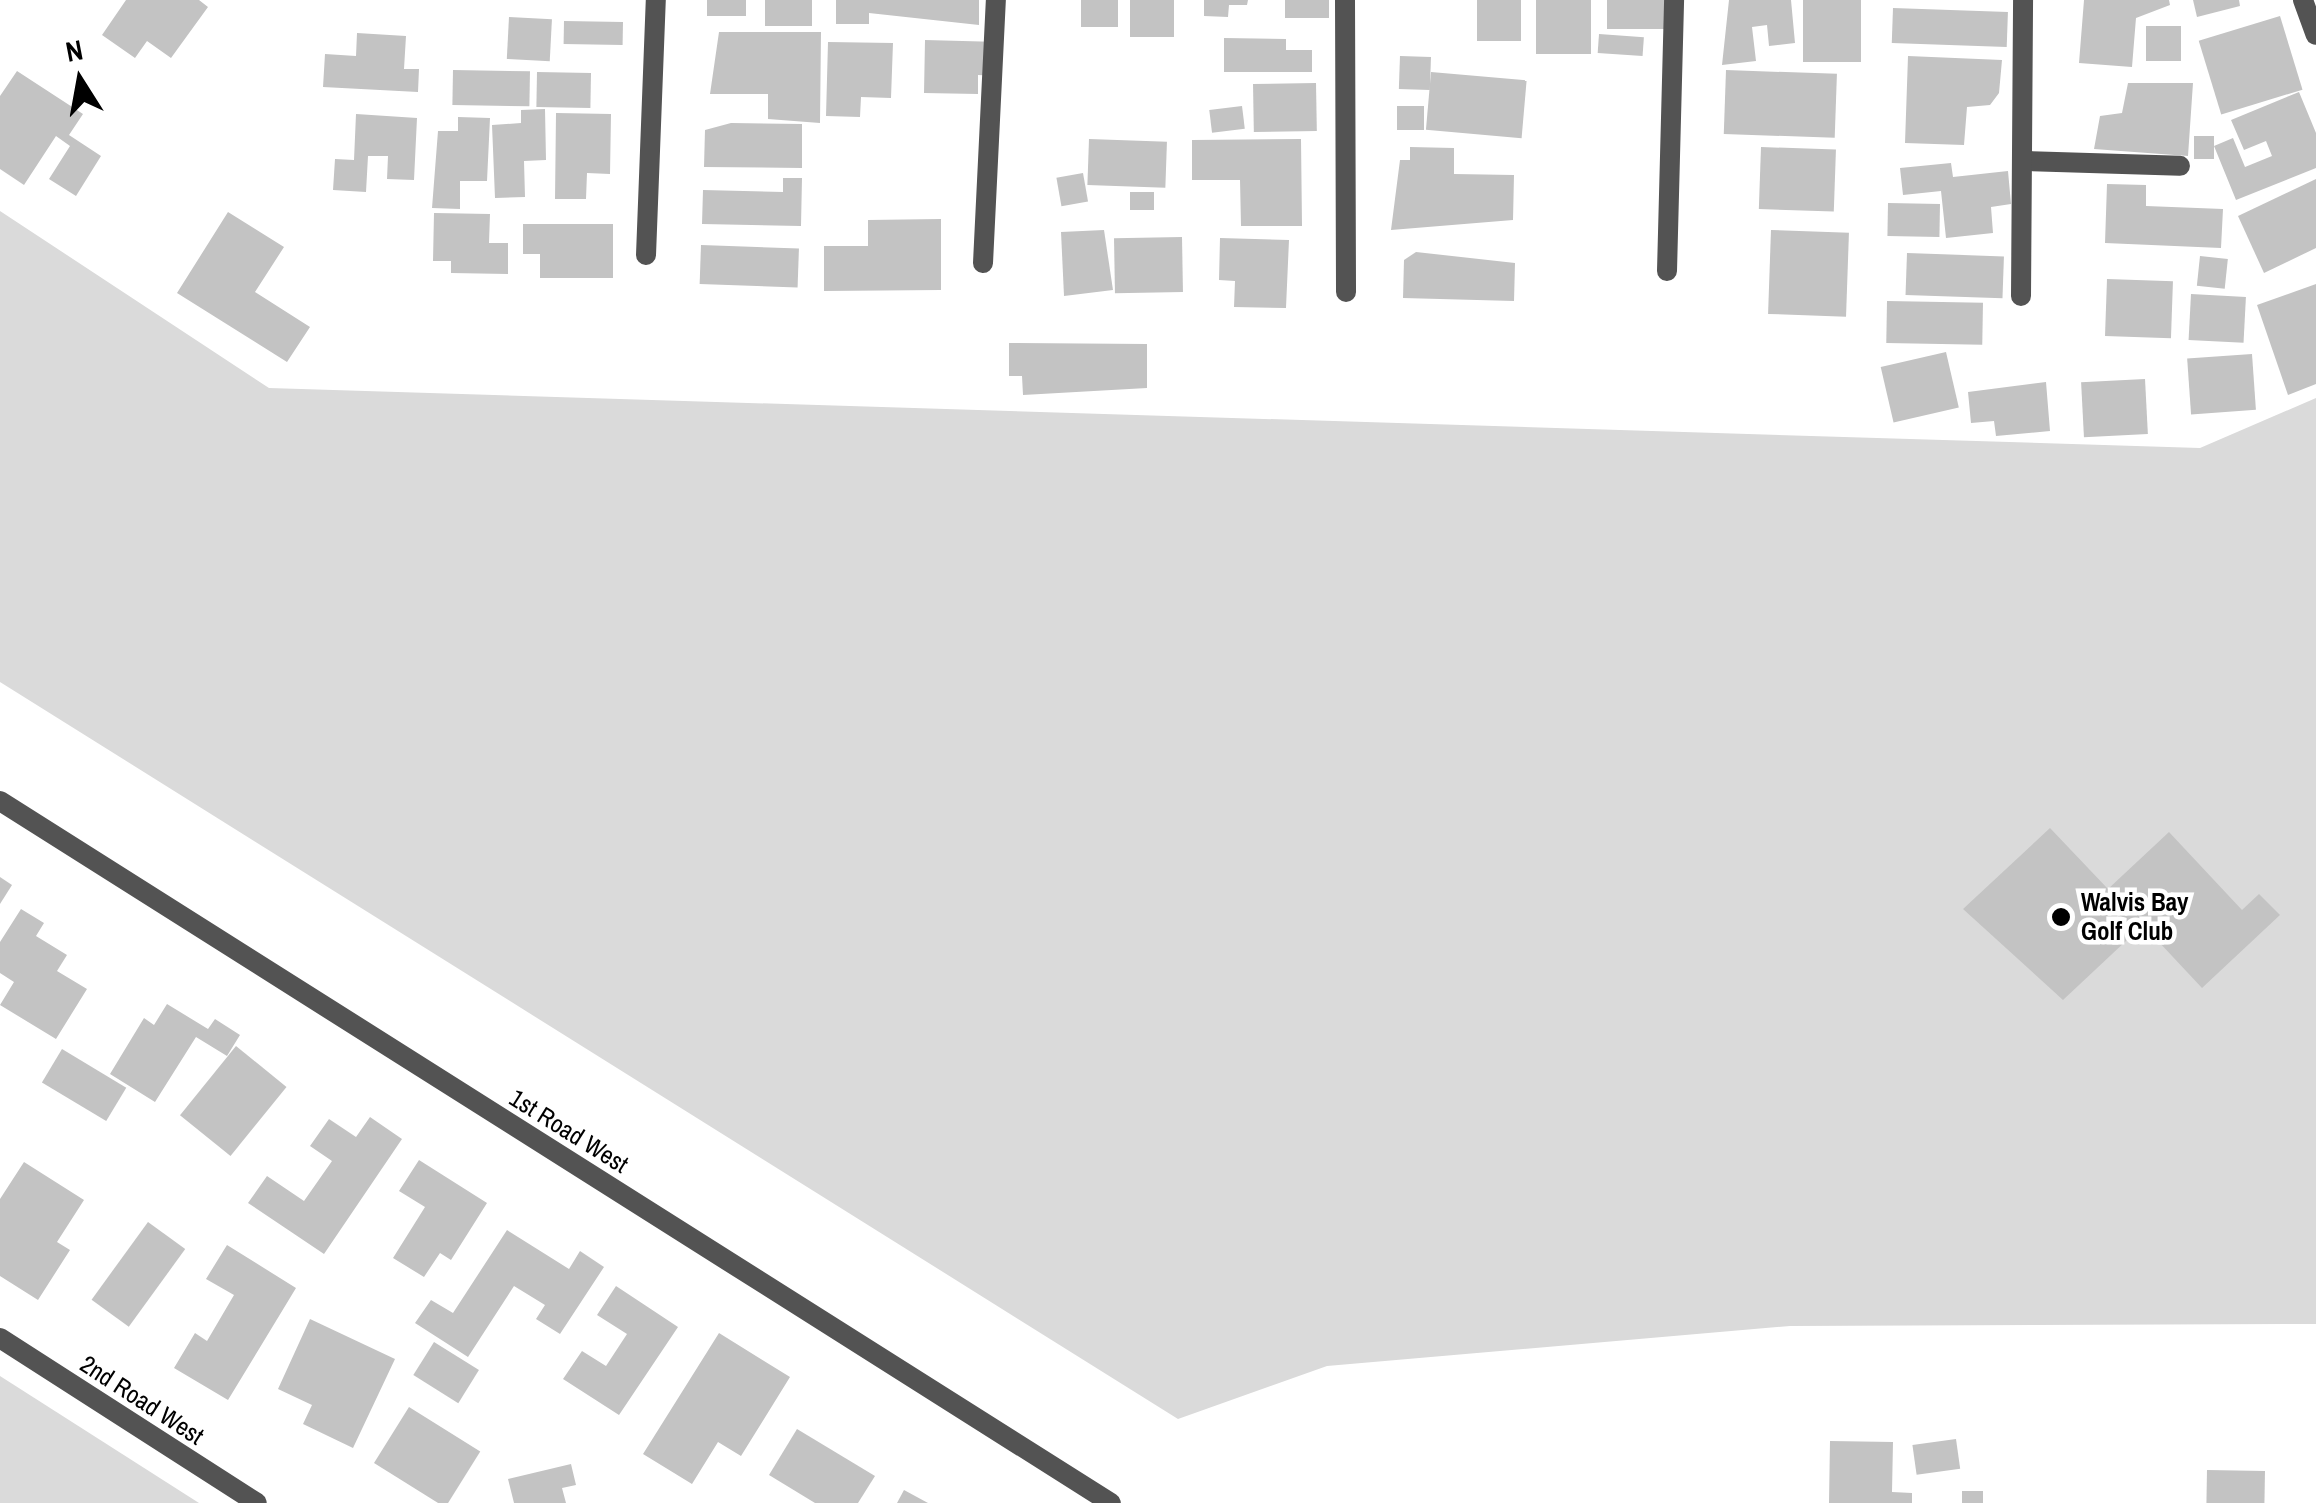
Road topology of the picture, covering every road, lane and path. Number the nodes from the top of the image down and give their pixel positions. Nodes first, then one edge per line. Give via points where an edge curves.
1 (656, 0) edge
2 (996, 0) edge
3 (1345, 0) edge
4 (1674, 0) edge
5 (2022, 0) edge
6 (2304, 0) edge
7 (2316, 35) edge
8 (2024, 161) junction
9 (2180, 166) dead end
10 (646, 255) dead end
11 (983, 263) dead end
12 (1667, 271) dead end
13 (1346, 292) dead end
14 (2021, 296) dead end
15 (0, 800) edge
16 (0, 1338) edge
17 (257, 1503) edge
18 (1111, 1503) edge

1 - 10 street
2 - 11 street
3 - 13 street
4 - 12 street
5 - 8 street
6 - 7 street
8 - 9 street
8 - 14 street
15 - 18 street, 1st Road West
16 - 17 street, 2nd Road West

